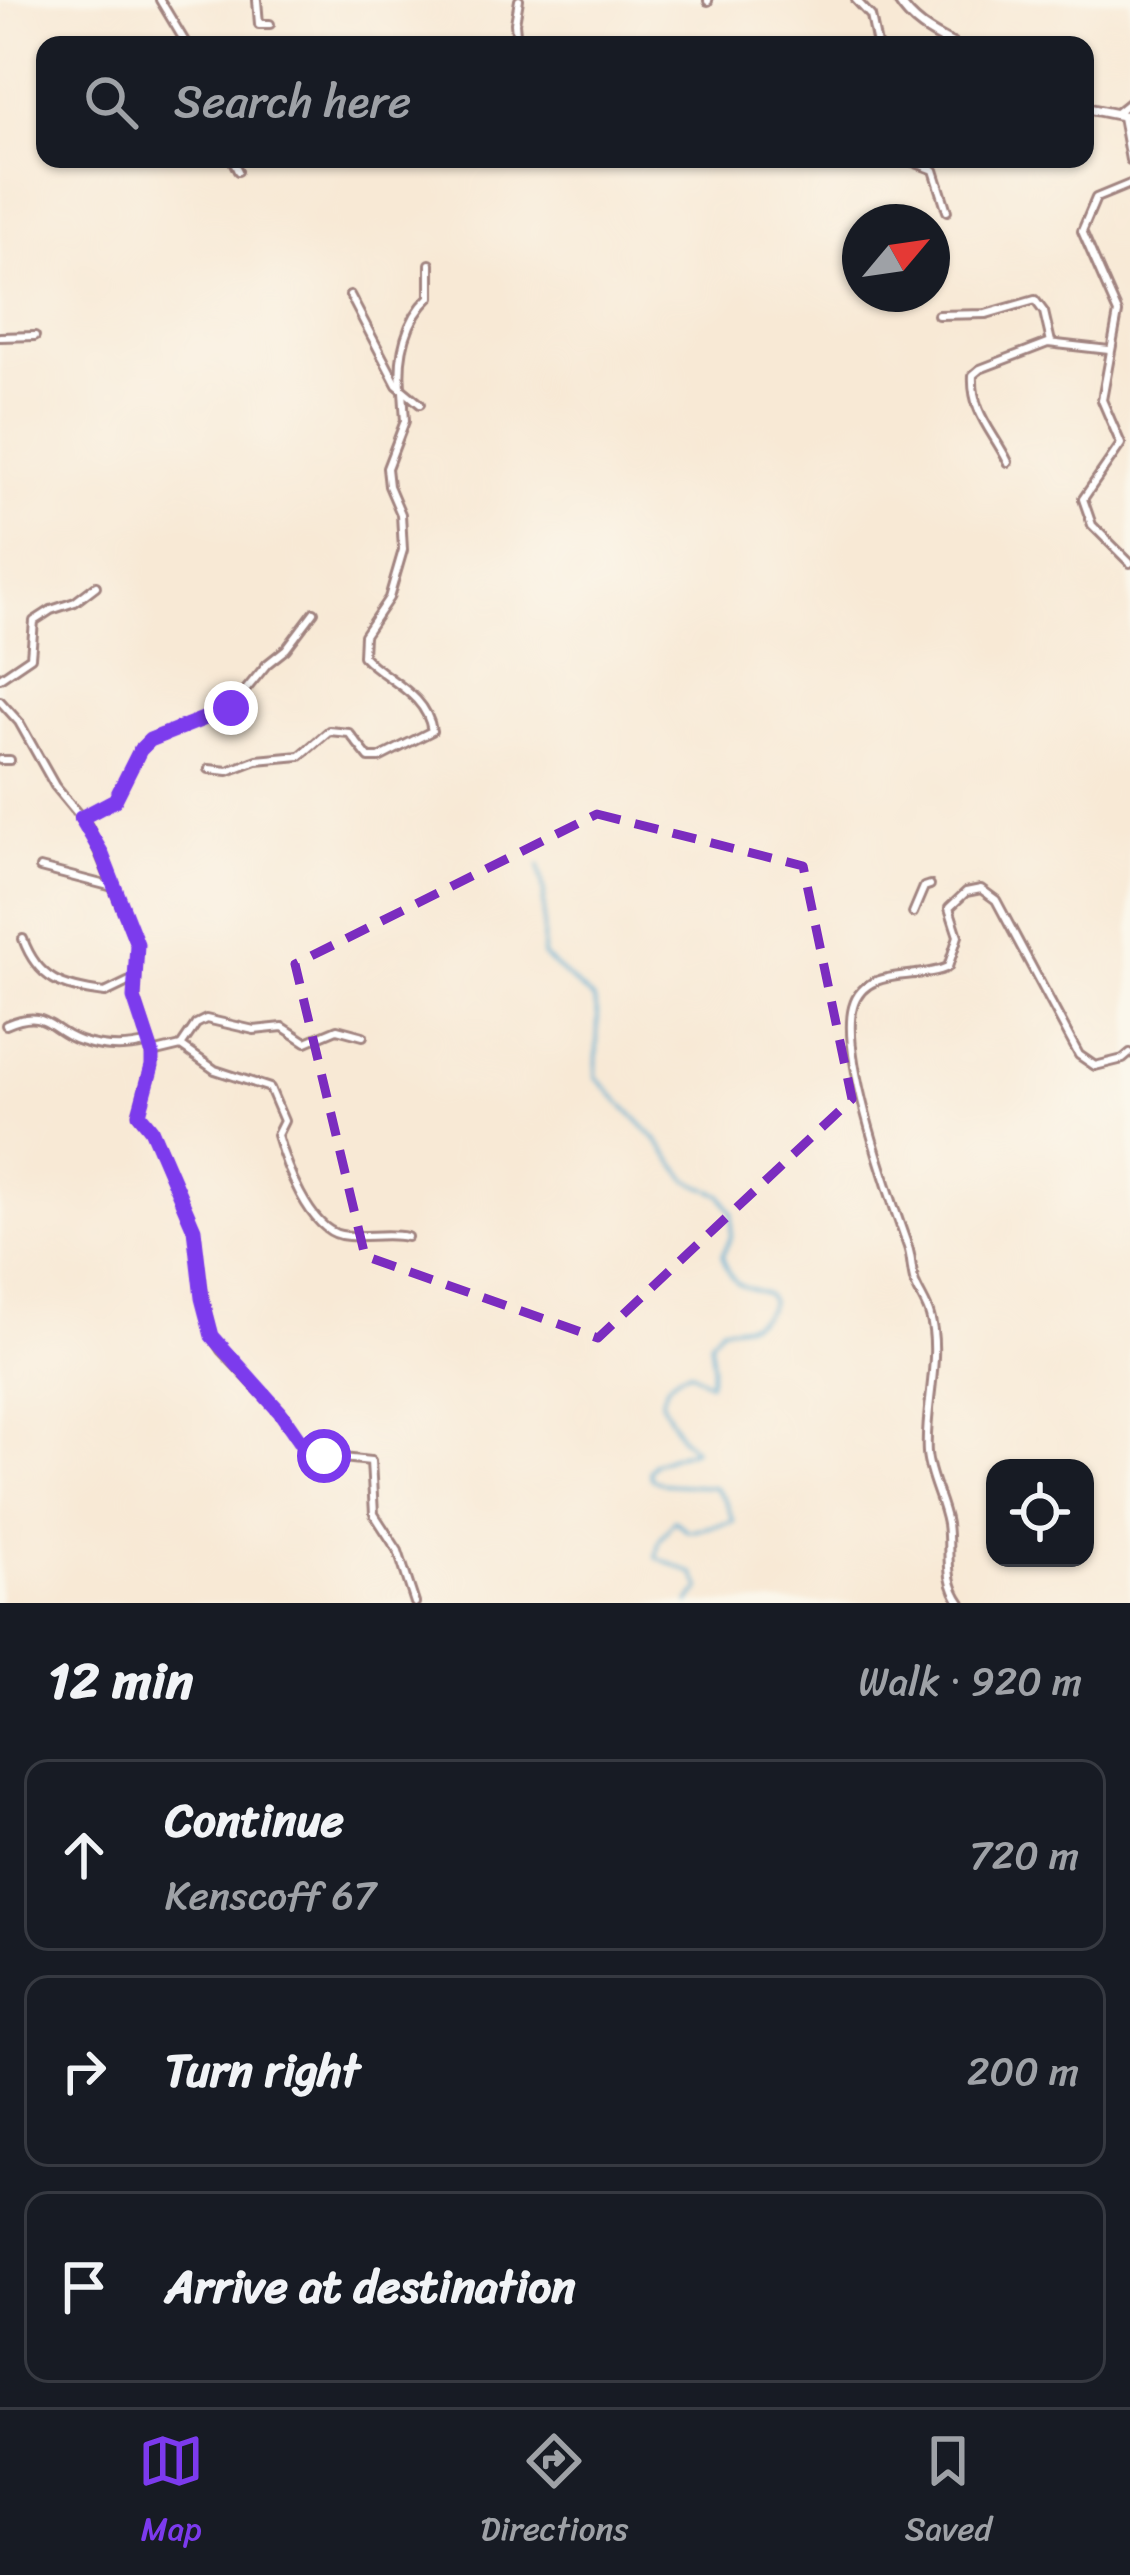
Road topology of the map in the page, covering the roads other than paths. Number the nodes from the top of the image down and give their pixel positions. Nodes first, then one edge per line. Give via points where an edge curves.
1 (160, 0) edge
2 (257, 0) edge
3 (519, 0) edge
4 (856, 0) edge
5 (898, 0) edge
6 (270, 23) dead end
7 (182, 36) edge
8 (516, 36) edge
9 (875, 36) edge
10 (936, 36) edge
11 (1130, 102) edge
12 (1122, 116) edge
13 (1130, 160) edge
14 (236, 168) edge
15 (929, 168) edge
16 (238, 171) dead end
17 (1130, 184) edge
18 (945, 204) edge
19 (430, 264) dead end
20 (350, 295) dead end
21 (938, 315) dead end
22 (35, 336) dead end
23 (0, 337) edge
24 (1052, 344) junction
25 (1109, 350) junction
26 (402, 390) junction
27 (420, 404) dead end
28 (1008, 462) dead end
29 (1130, 563) edge
30 (96, 586) dead end
31 (314, 612) dead end
32 (0, 678) edge
33 (0, 701) edge
34 (0, 760) edge
35 (10, 760) dead end
36 (209, 769) dead end
37 (81, 818) junction
38 (40, 868) dead end
39 (930, 885) dead end
40 (113, 887) junction
41 (913, 913) dead end
42 (23, 939) dead end
43 (134, 979) junction
44 (6, 1024) dead end
45 (363, 1036) dead end
46 (182, 1046) junction
47 (150, 1048) junction
48 (1130, 1053) edge
49 (407, 1237) dead end
50 (415, 1603) edge
51 (961, 1603) edge

1 - 7 street
2 - 6 street via 259,24
3 - 8 street
4 - 9 street via 872,16
5 - 10 street
11 - 12 street
12 - 13 street
14 - 16 street
15 - 18 street
17 - 25 street via 1096,198 1082,230 1118,313
19 - 26 street via 430,296 413,312 401,355
20 - 26 street
21 - 24 street via 986,314 1035,300
22 - 23 street
24 - 25 street
24 - 28 street via 974,375 980,419
25 - 29 street via 1102,400 1121,444 1083,499 1092,525
26 - 27 street
26 - 36 street via 405,421 387,468 404,550 363,656 406,687 432,730 379,758 369,758 349,733 329,731 300,756
30 - 32 street via 38,618 31,658
31 - 37 street via 231,708 150,740 115,800
33 - 37 street
34 - 35 street
37 - 40 street
38 - 40 street
39 - 41 street
40 - 43 street via 137,944
42 - 43 street via 33,964 59,980 106,993
43 - 47 street
44 - 47 street via 41,1020 79,1041
45 - 46 street via 337,1029 306,1042 283,1027 206,1019
46 - 47 street
46 - 49 street via 215,1070 273,1091 288,1172 322,1226 345,1236
47 - 50 street via 139,1114 194,1229 212,1336 300,1441 336,1460 370,1461 374,1514 398,1551
48 - 51 street via 1095,1066 1079,1055 996,900 981,889 949,908 958,936 948,968 868,985 854,1003 853,1058 932,1326 927,1458 948,1528 951,1589

